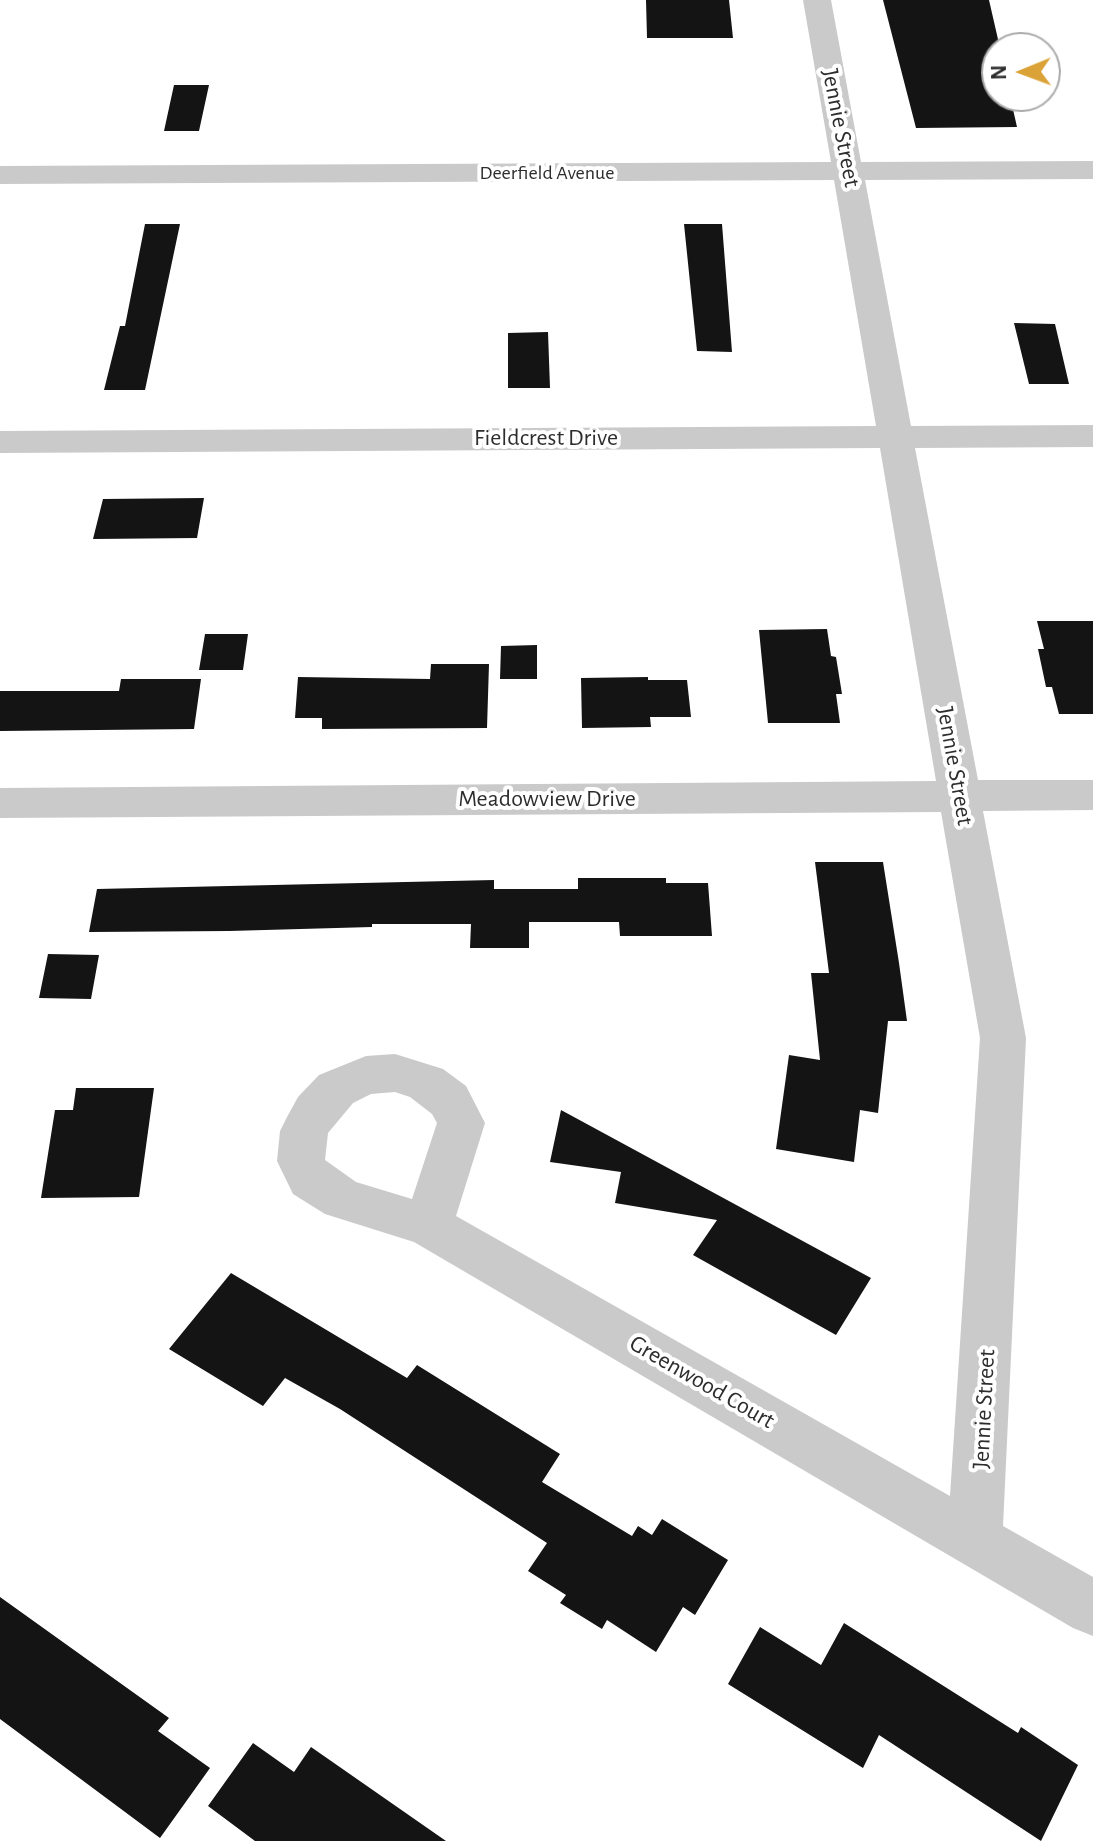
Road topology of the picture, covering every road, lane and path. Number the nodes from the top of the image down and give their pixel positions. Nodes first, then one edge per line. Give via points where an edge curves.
1 (817, 0) edge
2 (1093, 170) edge
3 (850, 172) junction
4 (0, 175) edge
5 (1093, 436) edge
6 (896, 437) junction
7 (0, 442) edge
8 (1093, 795) edge
9 (961, 796) junction
10 (0, 803) edge
11 (428, 1225) dead end
12 (975, 1539) junction
13 (1093, 1608) edge

1 - 3 street, Jennie Street
2 - 3 street, Deerfield Avenue
3 - 4 street, Deerfield Avenue
3 - 6 street, Jennie Street
5 - 6 street, Fieldcrest Drive
6 - 7 street, Fieldcrest Drive
6 - 9 street, Jennie Street
8 - 9 street, Meadowview Drive
9 - 10 street, Meadowview Drive
9 - 12 street, Jennie Street via 1003,1038
11 - 12 street, Greenwood Court
12 - 13 street, Greenwood Court

